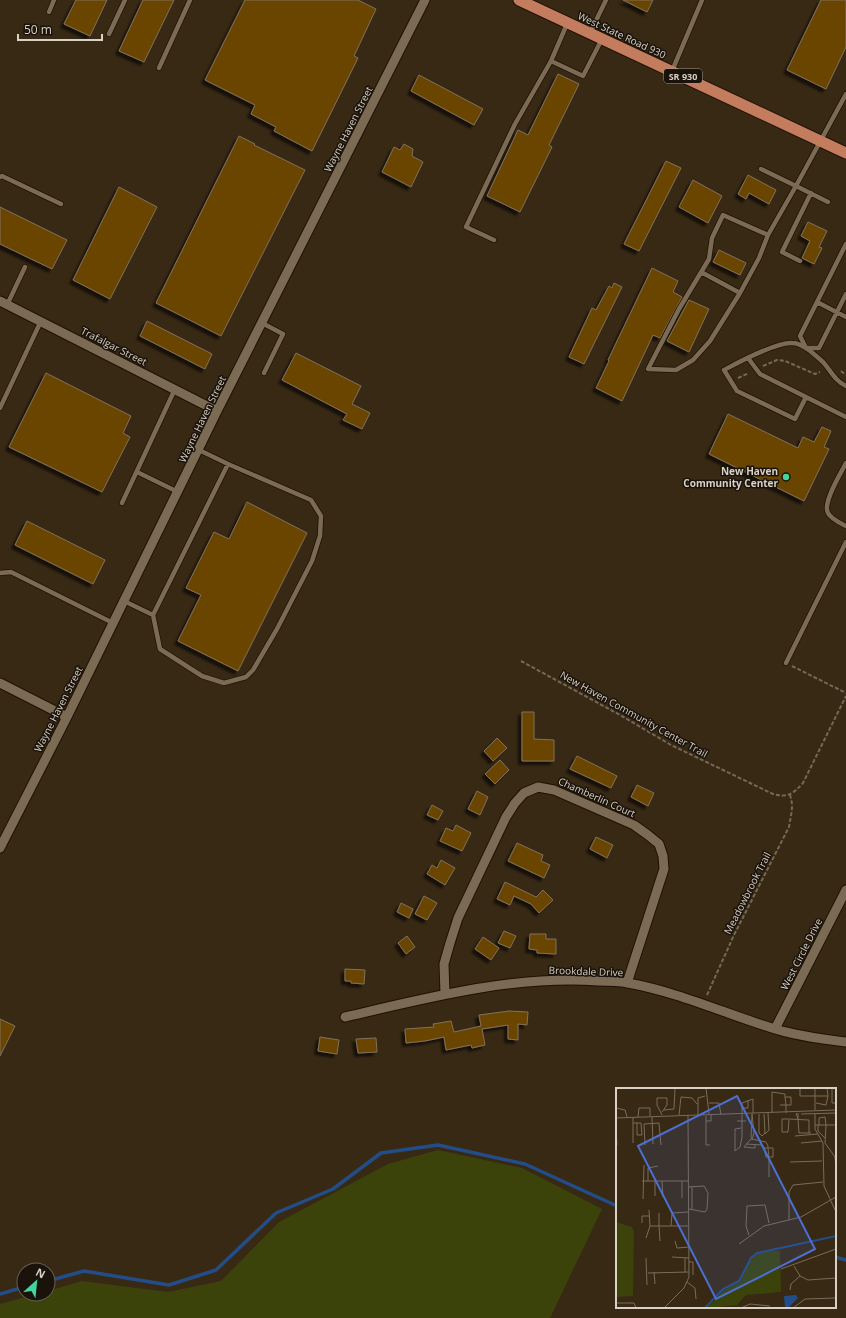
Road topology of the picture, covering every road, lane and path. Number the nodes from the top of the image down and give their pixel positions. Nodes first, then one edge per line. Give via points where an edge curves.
1 (54, 0) edge
2 (125, 0) edge
3 (190, 0) edge
4 (425, 0) edge
5 (519, 0) edge
6 (606, 0) edge
7 (702, 0) edge
8 (49, 12) dead end
9 (567, 24) junction
10 (109, 34) dead end
11 (589, 34) junction
12 (602, 40) junction
13 (551, 62) junction
14 (159, 68) dead end
15 (672, 71) junction
16 (846, 94) edge
17 (844, 101) edge
18 (820, 141) junction
19 (846, 153) edge
20 (761, 169) dead end
21 (0, 177) edge
22 (796, 186) junction
23 (811, 194) junction
24 (828, 202) dead end
25 (61, 204) dead end
26 (768, 235) junction
27 (494, 240) dead end
28 (846, 244) edge
29 (800, 261) dead end
30 (25, 267) dead end
31 (701, 272) junction
32 (740, 293) junction
33 (846, 294) edge
34 (817, 302) junction
35 (4, 303) edge
36 (837, 313) junction
37 (846, 318) edge
38 (41, 321) junction
39 (262, 323) junction
40 (806, 348) junction
41 (748, 358) junction
42 (762, 366) dead end
43 (820, 372) dead end
44 (264, 373) dead end
45 (749, 373) dead end
46 (735, 380) dead end
47 (846, 386) edge
48 (175, 389) junction
49 (806, 397) junction
50 (0, 408) edge
51 (217, 411) junction
52 (846, 417) edge
53 (199, 450) junction
54 (846, 463) edge
55 (228, 464) junction
56 (137, 472) junction
57 (178, 492) junction
58 (122, 503) dead end
59 (846, 526) edge
60 (846, 542) edge
61 (0, 573) edge
62 (124, 601) junction
63 (153, 615) junction
64 (113, 623) junction
65 (521, 661) dead end
66 (786, 663) joint
67 (0, 683) edge
68 (846, 694) edge
69 (67, 716) junction
70 (790, 794) junction
71 (0, 848) edge
72 (846, 890) edge
73 (628, 983) junction
74 (445, 994) junction
75 (706, 997) dead end
76 (345, 1017) dead end
77 (776, 1029) junction
78 (846, 1042) edge

1 - 8 lane
2 - 10 lane
3 - 14 lane
4 - 39 street, Wayne Haven Street
5 - 9 highway, West State Road 930 / SR 930
6 - 11 lane
7 - 15 lane
9 - 11 highway, West State Road 930 / SR 930
9 - 13 lane
11 - 12 highway, West State Road 930 / SR 930
12 - 13 lane via 583,76
12 - 15 highway, West State Road 930 / SR 930
13 - 27 lane via 515,124 466,227
15 - 18 highway, West State Road 930 / SR 930
16 - 17 lane
17 - 18 lane
18 - 19 highway, West State Road 930 / SR 930
18 - 22 lane
20 - 22 lane
21 - 25 lane
22 - 23 lane
22 - 26 lane
23 - 24 lane
23 - 29 lane via 782,252
26 - 31 lane via 723,215 712,238 709,259
26 - 32 lane
28 - 34 lane
30 - 35 lane
31 - 32 lane
31 - 32 lane via 648,369 676,370 693,360 710,341
33 - 36 lane
34 - 36 lane
34 - 40 lane via 800,336
35 - 38 street, Trafalgar Street
36 - 37 lane
36 - 40 lane via 819,348
38 - 48 street, Trafalgar Street
38 - 50 lane
39 - 44 lane via 284,334
39 - 51 street, Wayne Haven Street
40 - 41 lane via 794,343 783,344
40 - 47 lane via 823,362 840,384
41 - 49 lane via 760,374
41 - 49 lane via 724,370 737,391 795,419
42 - 43 path via 777,360 815,374
45 - 46 path
48 - 51 street, Trafalgar Street
48 - 56 lane
49 - 52 lane
51 - 53 street, Wayne Haven Street
53 - 55 lane
53 - 57 street, Wayne Haven Street
54 - 59 lane via 826,509 828,514
55 - 63 lane
55 - 63 lane via 312,500 321,516 320,536 312,561 277,629 253,670 246,677 224,683 202,676 160,649
56 - 57 lane
56 - 58 lane
57 - 62 street, Wayne Haven Street
60 - 66 lane
61 - 64 lane via 11,572
62 - 63 lane
62 - 64 street, Wayne Haven Street
64 - 69 street, Wayne Haven Street
65 - 70 path, New Haven Community Center Trail via 671,745 773,794
66 - 68 path
67 - 69 street
68 - 70 path via 807,776
69 - 71 street, Wayne Haven Street
70 - 75 path, Meadowbrook Trail via 793,806 790,827 734,935
72 - 77 street, West Circle Drive
73 - 74 street, Brookdale Drive via 539,981
73 - 74 street, Chamberlin Court via 664,869 659,844 634,825 554,790 538,787 524,793 506,817 458,918 444,964
73 - 77 street, Brookdale Drive via 674,994
74 - 76 street, Brookdale Drive
77 - 78 street, Brookdale Drive via 809,1038

